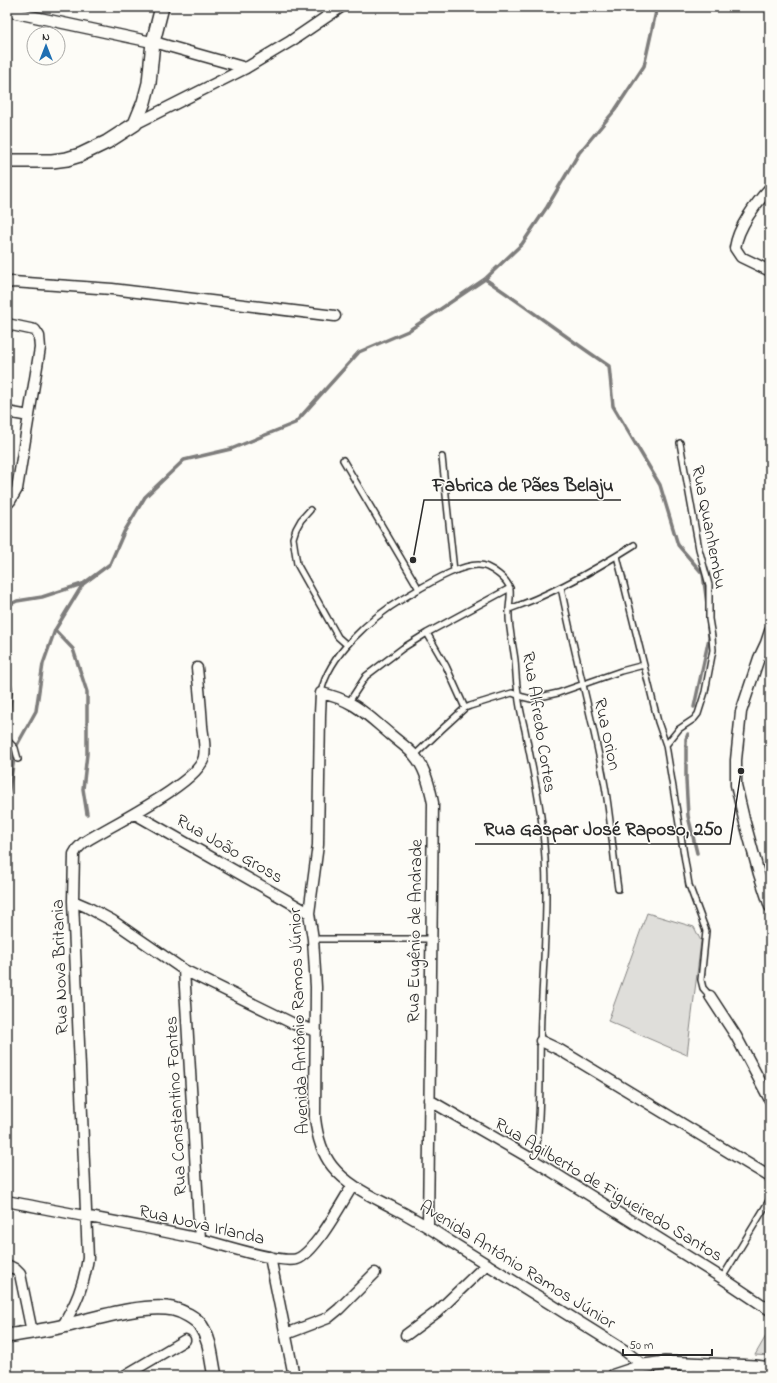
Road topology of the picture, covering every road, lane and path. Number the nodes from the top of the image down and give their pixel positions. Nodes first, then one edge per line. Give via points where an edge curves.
1 (162, 7) edge
2 (341, 7) edge
3 (329, 10) edge
4 (14, 11) edge
5 (153, 42) junction
6 (246, 68) junction
7 (135, 124) junction
8 (7, 161) edge
9 (770, 188) edge
10 (770, 271) edge
11 (7, 284) edge
12 (335, 316) dead end
13 (7, 324) edge
14 (7, 412) edge
15 (29, 416) junction
16 (680, 443) dead end
17 (442, 457) dead end
18 (343, 460) dead end
19 (7, 504) edge
20 (310, 510) dead end
21 (634, 545) dead end
22 (617, 556) junction
23 (454, 571) junction
24 (561, 587) junction
25 (510, 588) junction
26 (419, 589) junction
27 (509, 609) junction
28 (770, 631) edge
29 (427, 633) junction
30 (768, 642) edge
31 (347, 645) junction
32 (644, 665) junction
33 (197, 668) dead end
34 (7, 678) edge
35 (583, 684) junction
36 (321, 693) junction
37 (518, 695) junction
38 (349, 702) junction
39 (465, 708) junction
40 (7, 715) edge
41 (7, 740) edge
42 (666, 745) junction
43 (415, 755) junction
44 (18, 759) dead end
45 (135, 814) junction
46 (618, 889) dead end
47 (72, 901) junction
48 (770, 907) edge
49 (309, 913) junction
50 (313, 939) junction
51 (432, 939) junction
52 (184, 970) junction
53 (710, 996) joint
54 (316, 1031) junction
55 (541, 1041) junction
56 (429, 1100) junction
57 (770, 1100) edge
58 (535, 1161) junction
59 (770, 1177) edge
60 (353, 1185) junction
61 (770, 1200) edge
62 (7, 1201) edge
63 (86, 1216) junction
64 (428, 1226) junction
65 (200, 1239) junction
66 (270, 1257) junction
67 (7, 1264) edge
68 (487, 1264) junction
69 (375, 1273) dead end
70 (722, 1278) junction
71 (770, 1310) edge
72 (62, 1327) junction
73 (32, 1332) junction
74 (286, 1334) junction
75 (406, 1334) dead end
76 (7, 1336) edge
77 (185, 1340) dead end
78 (681, 1363) junction
79 (644, 1366) junction
80 (770, 1369) edge
81 (752, 1372) edge
82 (124, 1376) edge
83 (215, 1376) edge
84 (294, 1376) edge
85 (614, 1376) edge
86 (691, 1376) edge

1 - 5 street
2 - 3 street
3 - 6 street
4 - 5 street
5 - 6 street
5 - 7 street via 149,83
6 - 7 street
7 - 8 street via 107,142 67,159
9 - 10 street via 747,220 735,248 741,257
11 - 12 street via 13,282 112,289
13 - 15 street via 31,328 39,336 40,348
14 - 15 street
15 - 19 street via 17,489
16 - 42 lane, Rua Quanhembu via 699,549 709,585 712,650 704,697 698,714 679,729
17 - 23 lane
18 - 26 lane
20 - 31 lane via 301,520 293,538 297,564 338,637
21 - 22 lane
22 - 24 lane
22 - 32 lane
23 - 25 lane via 472,565 486,566 504,579
23 - 26 lane
24 - 27 lane
24 - 35 lane, Rua Orion
25 - 27 lane, Rua Alfredo Cortes
25 - 29 lane
26 - 31 lane via 386,610
27 - 37 lane, Rua Alfredo Cortes
28 - 30 street
29 - 38 lane via 366,676
29 - 39 lane via 446,666
30 - 48 street via 759,658 741,712 736,785
31 - 36 lane via 329,669
32 - 35 lane
32 - 42 lane
33 - 45 street, Rua Nova Britania via 205,750 201,764 198,770 183,782
34 - 40 lane
35 - 37 lane via 531,699
35 - 46 lane, Rua Orion via 605,785
36 - 38 street, Rua Eugênio de Andrade
36 - 49 street, Avenida Antônio Ramos Júnior via 318,845
37 - 39 lane via 512,693
37 - 55 lane, Rua Alfredo Cortes via 540,808 546,869
38 - 43 street, Rua Eugênio de Andrade via 360,708
39 - 43 lane
41 - 44 lane via 17,750
42 - 53 lane via 690,891 706,931 701,980 703,988
43 - 51 street, Rua Eugênio de Andrade via 428,782 433,803
45 - 47 street, Rua Nova Britania via 92,837 76,849
45 - 49 street, Rua João Gross
47 - 52 street via 113,921
47 - 63 street, Rua Nova Britania
49 - 50 street, Avenida Antônio Ramos Júnior
50 - 51 lane
50 - 54 street, Avenida Antônio Ramos Júnior
51 - 56 street, Rua Eugênio de Andrade
52 - 54 street via 294,1024
52 - 65 street, Rua Constantino Fontes
53 - 57 street via 736,1036
54 - 60 street, Avenida Antônio Ramos Júnior via 317,1132 325,1156 331,1165
55 - 58 lane, Rua Alfredo Cortes
55 - 59 street via 571,1056
56 - 58 street, Rua Agilberto de Figueiredo Santos
56 - 64 street, Rua Eugênio de Andrade
58 - 70 street, Rua Agilberto de Figueiredo Santos
60 - 64 street, Avenida Antônio Ramos Júnior
60 - 66 street, Rua Nova Irlanda via 316,1243 306,1254 297,1259 286,1260
61 - 70 lane
62 - 63 street, Rua Nova Irlanda
63 - 65 street, Rua Nova Irlanda
63 - 72 street, Rua Nova Britania via 88,1258 85,1275
64 - 68 street, Avenida Antônio Ramos Júnior
65 - 66 street, Rua Nova Irlanda
66 - 74 street
67 - 73 street via 20,1274
68 - 75 street via 437,1312
68 - 79 street, Avenida Antônio Ramos Júnior via 624,1350
69 - 74 street via 328,1318
70 - 71 street, Rua Agilberto de Figueiredo Santos
72 - 73 street
72 - 83 street via 135,1310 174,1309 201,1325 208,1341
73 - 76 street
74 - 84 street
77 - 82 street
78 - 79 street
78 - 81 street
78 - 86 street
79 - 85 street
80 - 81 street

